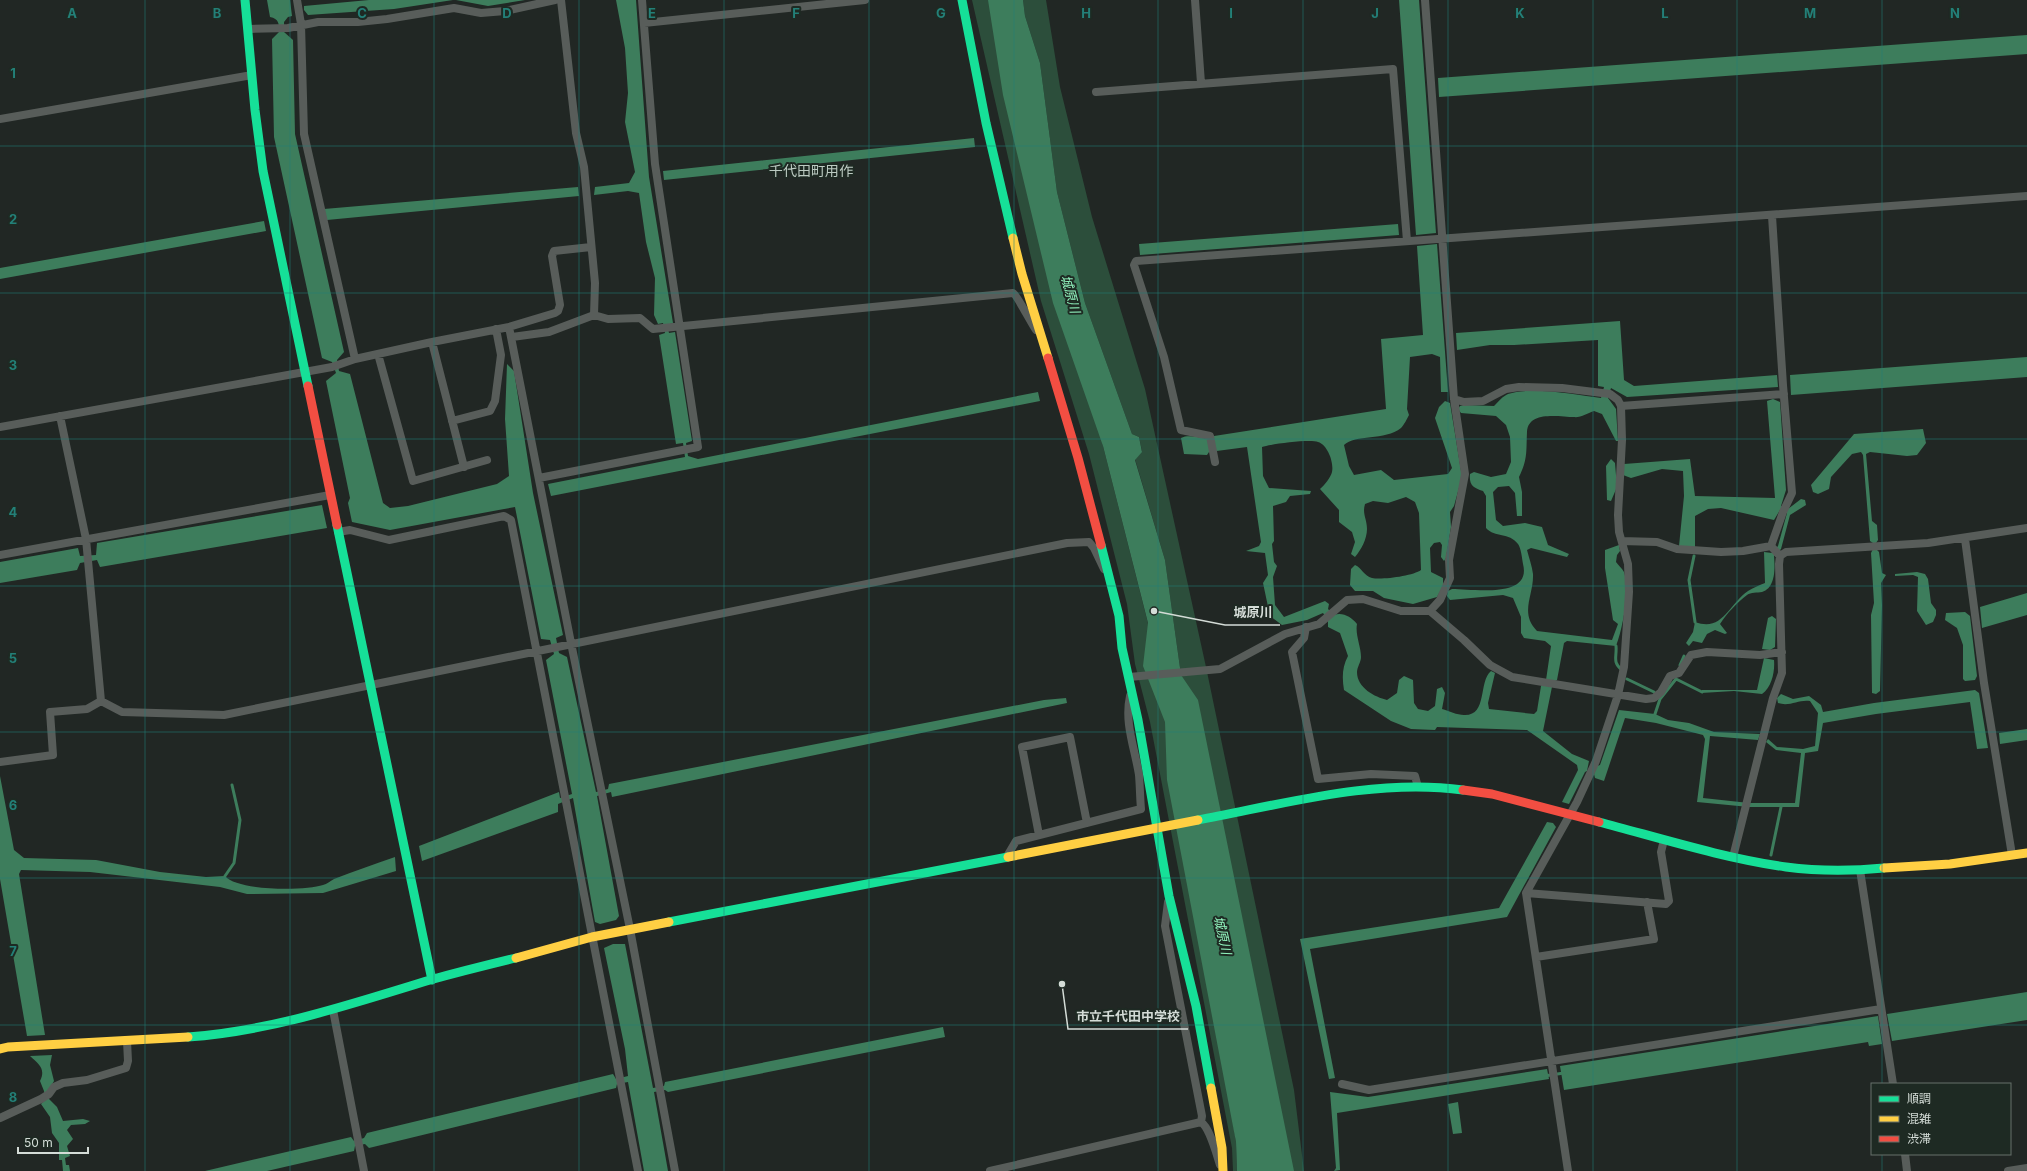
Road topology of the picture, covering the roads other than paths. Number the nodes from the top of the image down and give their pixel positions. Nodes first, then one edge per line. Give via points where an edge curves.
1 (245, 0) edge
2 (297, 0) edge
3 (555, 0) edge
4 (561, 0) edge
5 (642, 0) edge
6 (865, 0) edge
7 (962, 0) edge
8 (1195, 0) edge
9 (1425, 0) edge
10 (644, 23) junction
11 (301, 24) junction
12 (248, 28) junction
13 (252, 75) junction
14 (1201, 83) junction
15 (1096, 92) dead end
16 (0, 119) edge
17 (2027, 196) edge
18 (1772, 216) junction
19 (1443, 238) junction
20 (1407, 241) junction
21 (591, 247) junction
22 (594, 315) junction
23 (509, 326) junction
24 (680, 327) junction
25 (496, 329) junction
26 (1040, 335) junction
27 (512, 337) junction
28 (432, 342) junction
29 (378, 354) junction
30 (354, 359) junction
31 (305, 372) junction
32 (1784, 394) junction
33 (1454, 399) junction
34 (1621, 406) junction
35 (60, 416) junction
36 (452, 421) junction
37 (0, 427) edge
38 (487, 460) dead end
39 (1215, 462) dead end
40 (464, 466) junction
41 (538, 478) junction
42 (330, 495) junction
43 (2027, 528) edge
44 (338, 532) junction
45 (86, 539) junction
46 (1965, 539) junction
47 (1622, 541) junction
48 (1776, 551) junction
49 (0, 555) edge
50 (1110, 577) junction
51 (1430, 611) junction
52 (1306, 627) junction
53 (571, 644) junction
54 (535, 651) junction
55 (1782, 652) junction
56 (1129, 678) junction
57 (369, 685) junction
58 (1131, 694) junction
59 (1618, 695) junction
60 (101, 701) junction
61 (0, 762) edge
62 (1418, 787) junction
63 (1570, 814) junction
64 (1087, 823) junction
65 (1156, 829) junction
66 (1039, 835) junction
67 (1664, 840) junction
68 (2027, 853) edge
69 (2012, 855) junction
70 (1733, 857) junction
71 (1006, 858) junction
72 (1860, 870) junction
73 (1526, 894) junction
74 (1169, 896) junction
75 (1647, 902) junction
76 (630, 929) junction
77 (592, 937) junction
78 (1536, 957) junction
79 (432, 980) junction
80 (1881, 1009) junction
81 (333, 1010) junction
82 (127, 1041) junction
83 (0, 1049) edge
84 (1552, 1061) junction
85 (1894, 1083) edge
86 (1342, 1084) dead end
87 (0, 1118) edge
88 (1201, 1122) junction
89 (1905, 1155) edge
90 (2027, 1168) edge
91 (364, 1171) edge
92 (638, 1171) edge
93 (675, 1171) edge
94 (990, 1171) edge
95 (1223, 1171) edge
96 (1568, 1171) edge
97 (1908, 1171) edge
98 (2008, 1171) edge

1 - 12 street
2 - 11 street
3 - 11 street via 481,13 454,8 387,19
4 - 21 street via 576,133 584,167
5 - 10 street
6 - 10 street
7 - 26 street via 986,123 1022,274
8 - 14 street
9 - 19 street
10 - 24 street via 655,164
11 - 12 street via 288,28
11 - 30 street via 304,134
12 - 13 street
13 - 16 street
13 - 31 street via 263,171
14 - 15 street
14 - 20 street via 1393,69
17 - 18 street
18 - 19 street
18 - 32 street
19 - 20 street
19 - 33 street
20 - 39 street via 1136,261 1134,265 1164,357 1181,430 1210,436
21 - 22 street via 595,283
21 - 23 street via 554,251 552,256 560,305 558,311
22 - 24 street via 608,319 640,318 653,329
22 - 27 street via 549,332
23 - 25 street
23 - 27 street
24 - 26 street via 1013,293 1017,295
24 - 41 street via 698,447
25 - 28 street
25 - 36 street via 501,355 495,400 490,412
26 - 50 street via 1078,458
27 - 41 street
28 - 29 street
28 - 36 street
29 - 30 street
29 - 40 street via 413,481
30 - 31 street via 336,366
31 - 35 street
31 - 42 street
32 - 34 street
32 - 48 street via 1792,493 1784,510
33 - 34 street via 1464,402 1483,401 1506,389 1518,387 1562,388 1610,394
33 - 51 street via 1464,481 1449,560 1450,578 1440,600
34 - 47 street via 1618,515
35 - 37 street
35 - 45 street
36 - 40 street
38 - 40 street
41 - 53 street
42 - 44 street
42 - 45 street
43 - 46 street
44 - 54 street via 350,530 389,540 504,516 511,520
44 - 57 street
45 - 49 street
45 - 60 street
46 - 48 street
46 - 69 street via 1984,683
47 - 48 street via 1657,542 1677,548 1721,552
47 - 59 street via 1628,564 1629,592 1624,667
48 - 55 street
50 - 53 street via 1089,542 1067,543
50 - 56 street via 1119,616 1124,663
51 - 52 street via 1401,611 1363,599 1347,600 1319,624
51 - 59 street via 1490,665 1512,677
52 - 56 street via 1285,634 1220,669
52 - 62 street via 1304,638 1292,652 1318,779 1371,774 1415,776
53 - 54 street
53 - 76 street
54 - 57 street
54 - 77 street
55 - 59 street via 1760,655 1708,652 1691,655 1679,673 1670,676 1661,692 1654,698
55 - 70 street via 1782,673 1773,698
56 - 58 street
57 - 60 street via 224,714 122,712
57 - 79 street
58 - 64 street via 1130,733 1139,775 1141,809
58 - 65 street via 1138,720
59 - 63 street via 1596,761
60 - 61 street via 87,709 50,712 53,755
62 - 63 street via 1441,787 1492,794
62 - 65 street via 1345,792
63 - 67 street
63 - 73 street
64 - 66 street
64 - 66 street via 1070,737 1022,747
65 - 71 street
65 - 74 street
66 - 71 street via 1016,841
67 - 70 street
67 - 75 street via 1661,852 1669,901 1666,904
68 - 69 street
69 - 72 street via 1950,864
70 - 72 street via 1787,867
71 - 76 street
72 - 80 street
73 - 75 street
73 - 78 street
74 - 88 street via 1165,926 1202,1116
74 - 95 street via 1196,1006 1222,1148
75 - 78 street via 1654,939
76 - 77 street
76 - 93 street
77 - 79 street
77 - 92 street
78 - 84 street
79 - 81 street
80 - 84 street
80 - 85 street
81 - 82 street via 254,1029
81 - 91 street
82 - 83 street
82 - 87 street via 126,1068 88,1080 63,1083 54,1087 46,1096
84 - 86 street via 1369,1090
84 - 96 street
88 - 94 street
88 - 95 street via 1209,1131
89 - 97 street
90 - 98 street

